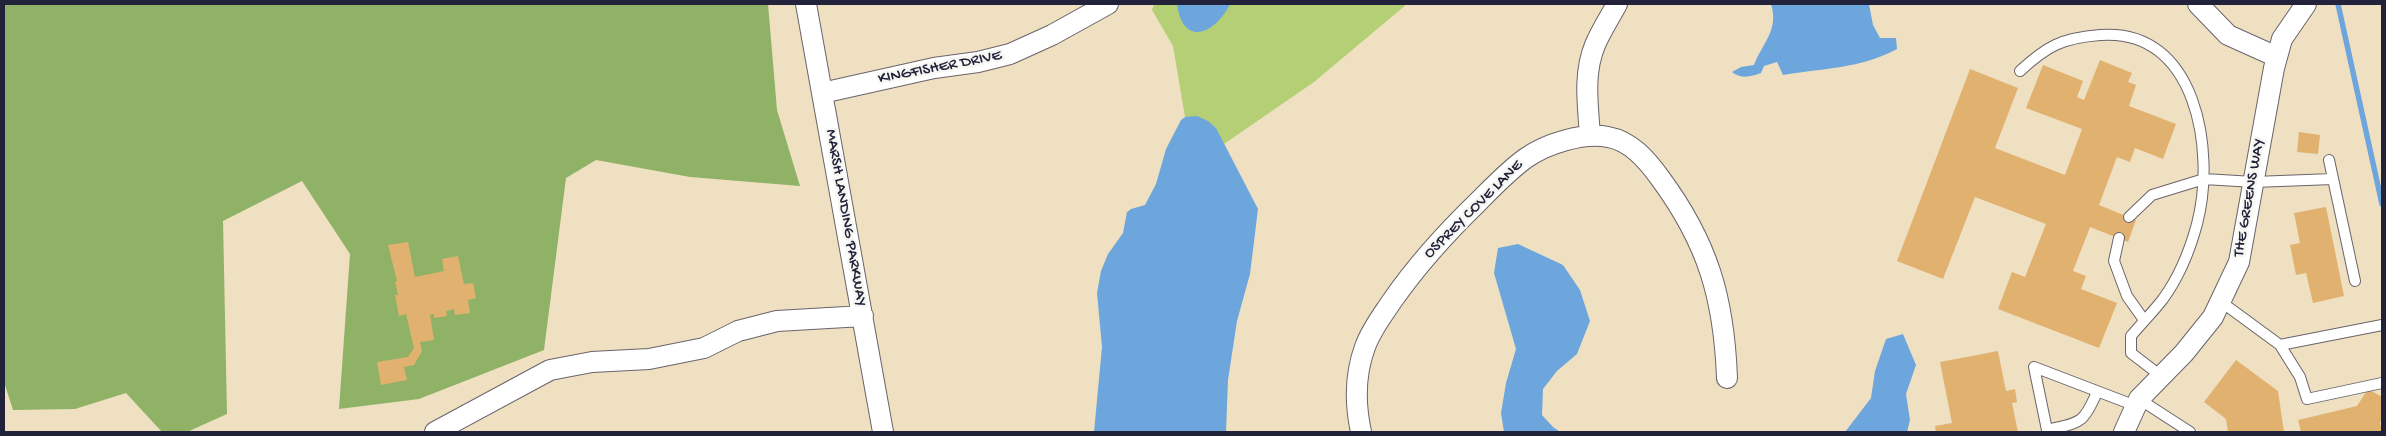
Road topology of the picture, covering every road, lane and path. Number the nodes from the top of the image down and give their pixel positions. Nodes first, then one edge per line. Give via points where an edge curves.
1 (806, 4) edge
2 (1108, 4) edge
3 (1617, 4) edge
4 (2198, 4) edge
5 (2306, 4) edge
6 (2277, 57) junction
7 (2020, 71) dead end
8 (822, 93) junction
9 (1590, 136) junction
10 (2329, 160) dead end
11 (2204, 179) junction
12 (2333, 179) junction
13 (2254, 182) junction
14 (2129, 217) dead end
15 (2118, 238) dead end
16 (2354, 281) dead end
17 (2220, 301) junction
18 (862, 316) junction
19 (2144, 320) junction
20 (2382, 325) edge
21 (2280, 345) junction
22 (2162, 376) junction
23 (1727, 378) dead end
24 (2382, 383) edge
25 (2097, 392) junction
26 (2137, 402) junction
27 (436, 432) edge
28 (883, 432) edge
29 (1361, 432) edge
30 (2124, 432) edge
31 (2190, 432) edge

1 - 8 street, MARSH LANDING PARKWAY
2 - 8 street, KINGFISHER DRIVE via 1010,54
3 - 9 street via 1595,44 1589,64
4 - 6 street via 2228,35
5 - 6 street, THE GREENS WAY via 2282,39
6 - 13 street, THE GREENS WAY
7 - 11 lane via 2043,50 2076,36 2117,33 2151,44 2175,67 2195,101 2203,140
8 - 18 street, MARSH LANDING PARKWAY
9 - 23 street, OSPREY COVE LANE via 1607,136 1633,148 1651,165 1682,208 1698,237 1721,310
9 - 29 street, OSPREY COVE LANE via 1545,148 1527,157 1454,225 1414,269 1376,324 1365,346 1356,400
10 - 12 lane
11 - 13 lane
11 - 14 lane via 2152,195
11 - 19 lane via 2197,223 2184,261 2163,299
12 - 13 lane
12 - 16 lane
13 - 17 street, THE GREENS WAY via 2239,262
15 - 19 lane via 2114,261 2127,296
17 - 21 lane
17 - 22 street, THE GREENS WAY via 2213,317
18 - 27 street via 777,321 738,331 704,348 649,359 592,362 550,370
18 - 28 street, MARSH LANDING PARKWAY
19 - 22 lane via 2131,336 2131,353
20 - 21 lane
21 - 24 lane via 2300,378 2307,399
22 - 26 street, THE GREENS WAY
25 - 25 lane via 2052,374 2034,367 2047,430 2080,422 2089,412
25 - 26 lane
26 - 30 street, THE GREENS WAY
26 - 31 lane

